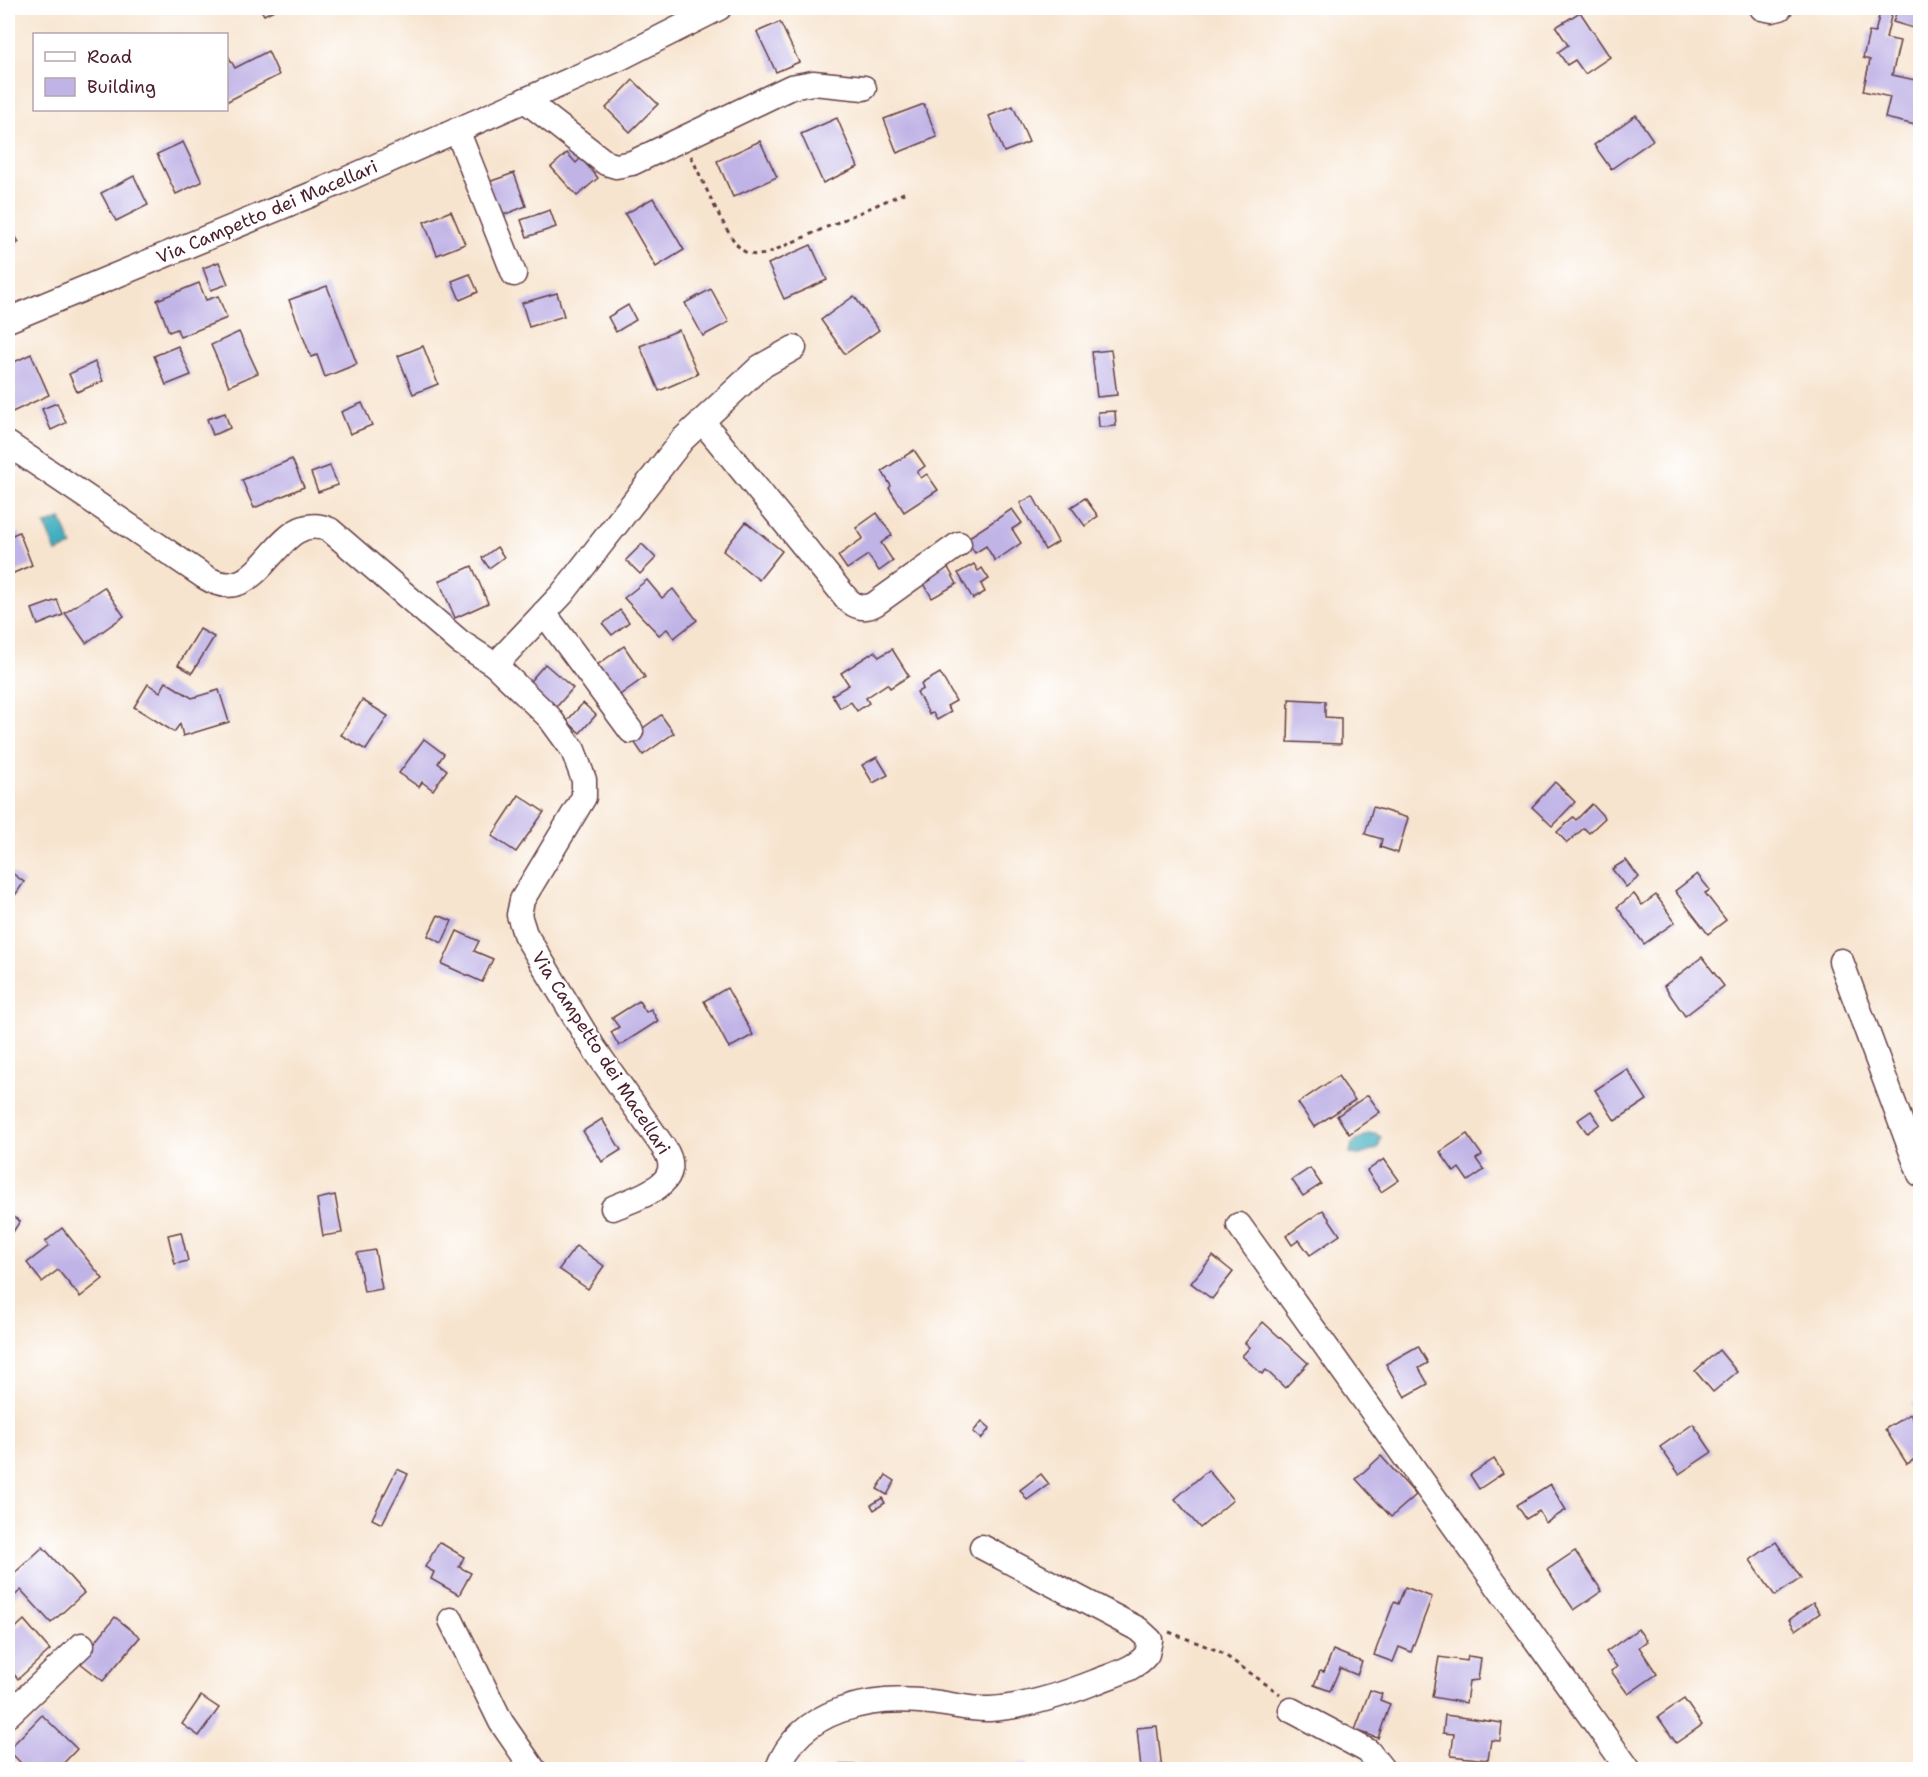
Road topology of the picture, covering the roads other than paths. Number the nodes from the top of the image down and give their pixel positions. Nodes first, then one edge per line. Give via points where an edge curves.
1 (719, 8) edge
2 (1762, 8) edge
3 (1780, 8) edge
4 (864, 88) dead end
5 (525, 100) junction
6 (457, 130) junction
7 (514, 274) dead end
8 (8, 320) edge
9 (794, 348) dead end
10 (702, 421) junction
11 (8, 444) edge
12 (959, 544) dead end
13 (544, 613) junction
14 (495, 665) junction
15 (632, 731) dead end
16 (1841, 961) dead end
17 (1920, 1174) edge
18 (613, 1208) dead end
19 (1239, 1225) dead end
20 (982, 1547) dead end
21 (451, 1620) dead end
22 (82, 1645) dead end
23 (1291, 1710) road end
24 (8, 1715) edge
25 (534, 1770) edge
26 (777, 1770) edge
27 (1383, 1770) edge
28 (1629, 1770) edge

1 - 5 street, Via Campetto dei Macellari
2 - 3 street
4 - 5 street via 813,83 791,87 628,164 611,165
5 - 6 street, Via Campetto dei Macellari
6 - 7 street
6 - 8 street, Via Campetto dei Macellari
9 - 10 street via 760,367
10 - 12 street via 855,606 866,608 875,604
10 - 13 street via 672,452
11 - 14 street, Via Campetto dei Macellari via 218,584 243,582 303,528 326,528 460,642
13 - 14 street
13 - 15 street
14 - 18 street, Via Campetto dei Macellari via 558,727 573,750 584,780 582,802 522,900 521,926 582,1029 671,1162 670,1175 661,1185
16 - 17 street
19 - 28 street
20 - 26 street via 1138,1629 1150,1640 1147,1654 1129,1667 1031,1702 980,1709 900,1701 839,1710 804,1728 789,1745
21 - 25 street via 501,1722
22 - 24 street
23 - 27 street via 1368,1751

